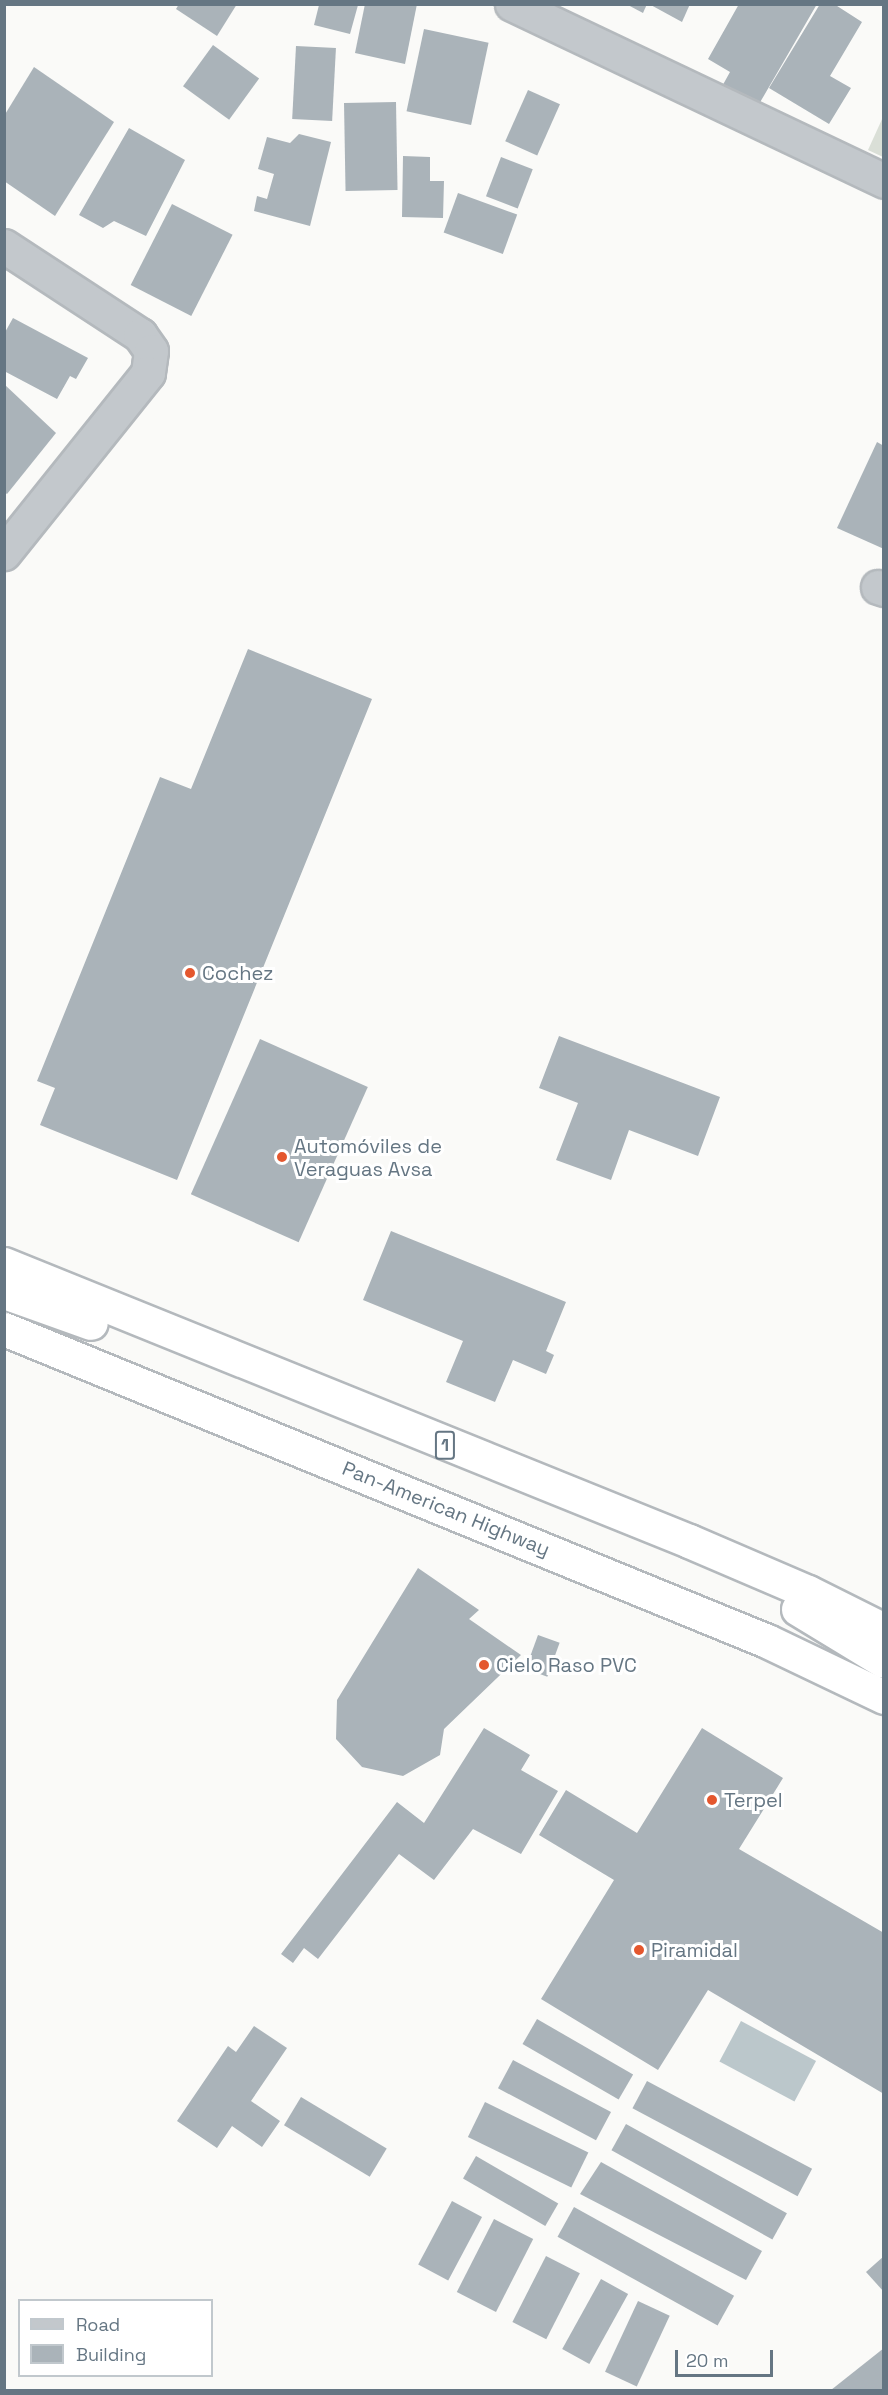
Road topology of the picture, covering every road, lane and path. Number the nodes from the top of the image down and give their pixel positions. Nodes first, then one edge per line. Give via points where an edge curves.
1 (512, 4) edge
2 (549, 14) edge
3 (884, 181) edge
4 (4, 246) edge
5 (4, 553) edge
6 (4, 1264) edge
7 (4, 1292) edge
8 (4, 1329) edge
9 (266, 1373) junction
10 (690, 1541) junction
11 (884, 1630) edge
12 (884, 1661) edge
13 (884, 1697) edge

1 - 2 street
2 - 3 street
4 - 5 street via 140,335 151,351 148,373
6 - 9 highway, 1
7 - 9 highway via 137,1339
8 - 13 highway, Pan-American Highway via 767,1641
9 - 10 highway, 1
10 - 11 highway, 1
10 - 12 highway

